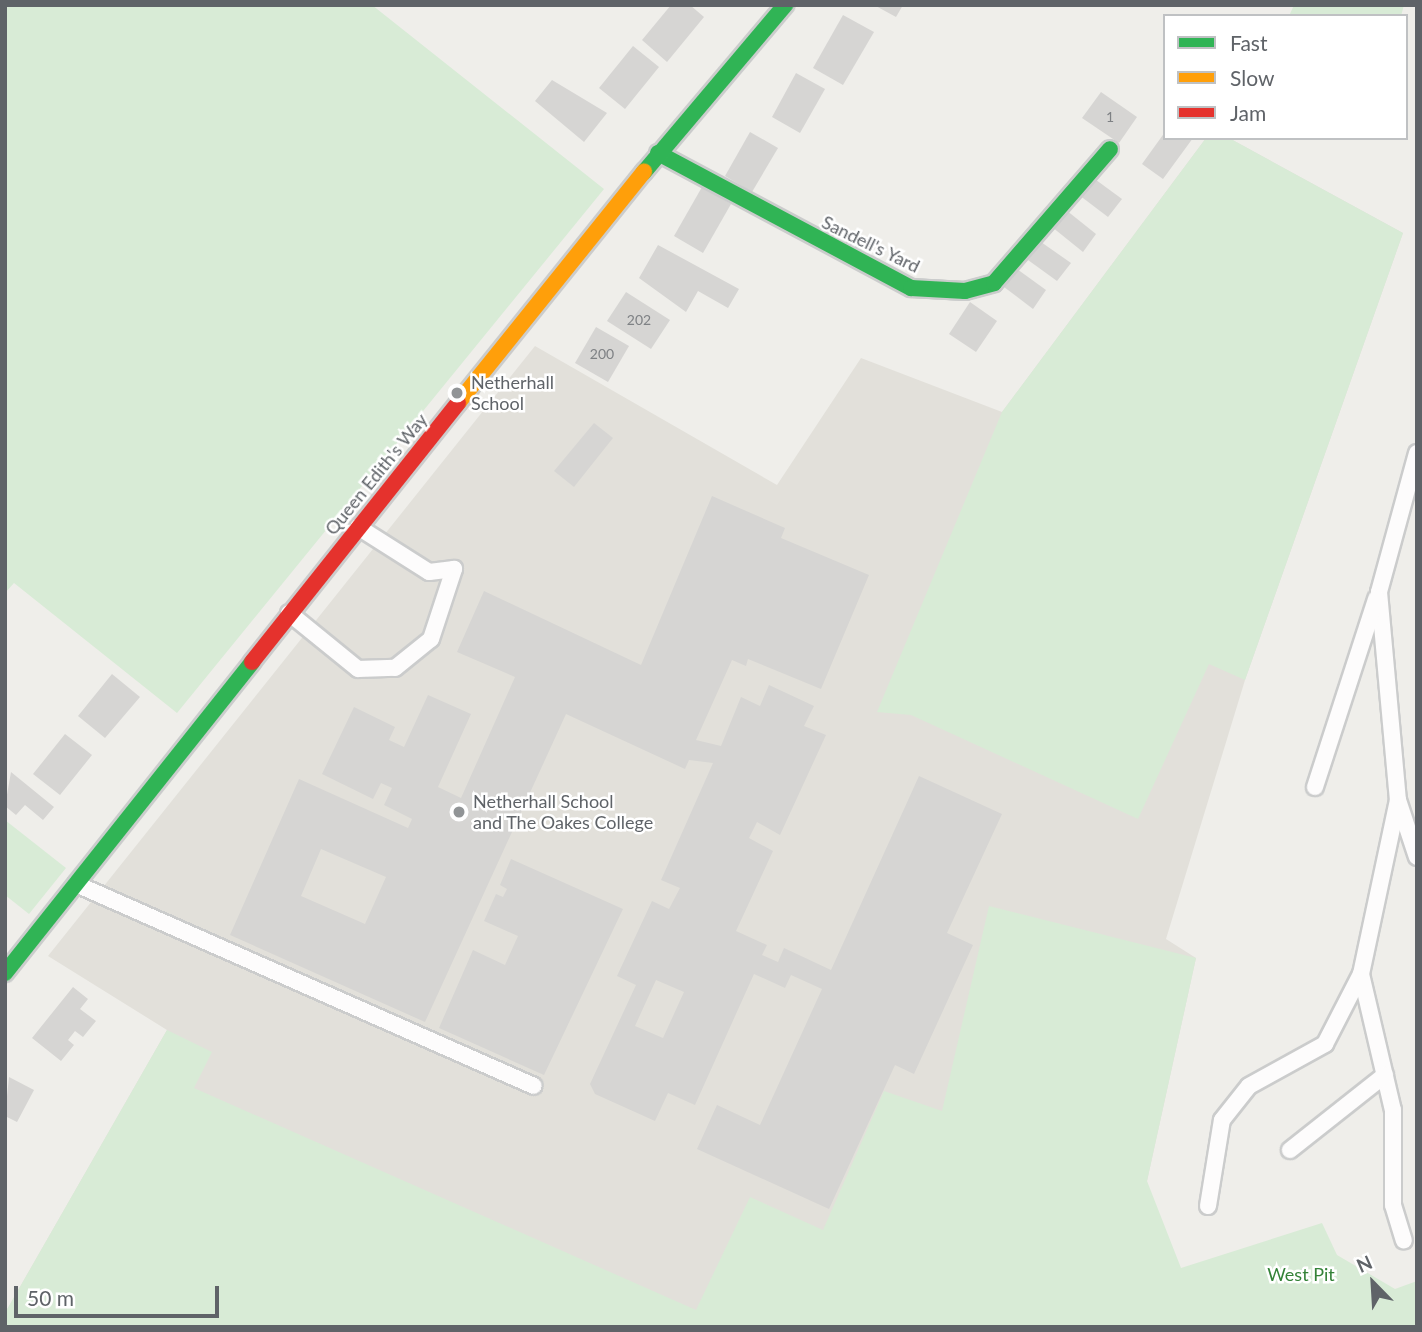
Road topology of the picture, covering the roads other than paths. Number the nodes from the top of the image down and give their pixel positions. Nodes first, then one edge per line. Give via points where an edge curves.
1 (785, 5) edge
2 (1110, 149) dead end
3 (659, 153) junction
4 (1417, 453) edge
5 (358, 527) junction
6 (1379, 592) junction
7 (289, 613) junction
8 (1315, 787) dead end
9 (1398, 800) junction
10 (1417, 858) edge
11 (76, 884) junction
12 (5, 973) edge
13 (1361, 974) junction
14 (1385, 1075) junction
15 (533, 1086) dead end
16 (1290, 1150) dead end
17 (1208, 1206) dead end
18 (1404, 1240) dead end

1 - 3 street, Queen Edith's Way
2 - 3 street, Sandell's Yard via 994,283 965,291 911,288
3 - 5 street, Queen Edith's Way
4 - 6 lane
5 - 7 street, Queen Edith's Way
5 - 7 lane via 429,572 454,569 431,639 395,668 358,668
6 - 8 lane
6 - 9 lane
7 - 11 street, Queen Edith's Way
9 - 10 lane
9 - 13 lane
11 - 12 street, Queen Edith's Way
11 - 15 lane
13 - 14 lane
13 - 17 lane via 1325,1044 1250,1086 1222,1120
14 - 16 lane
14 - 18 lane via 1394,1110 1393,1205

